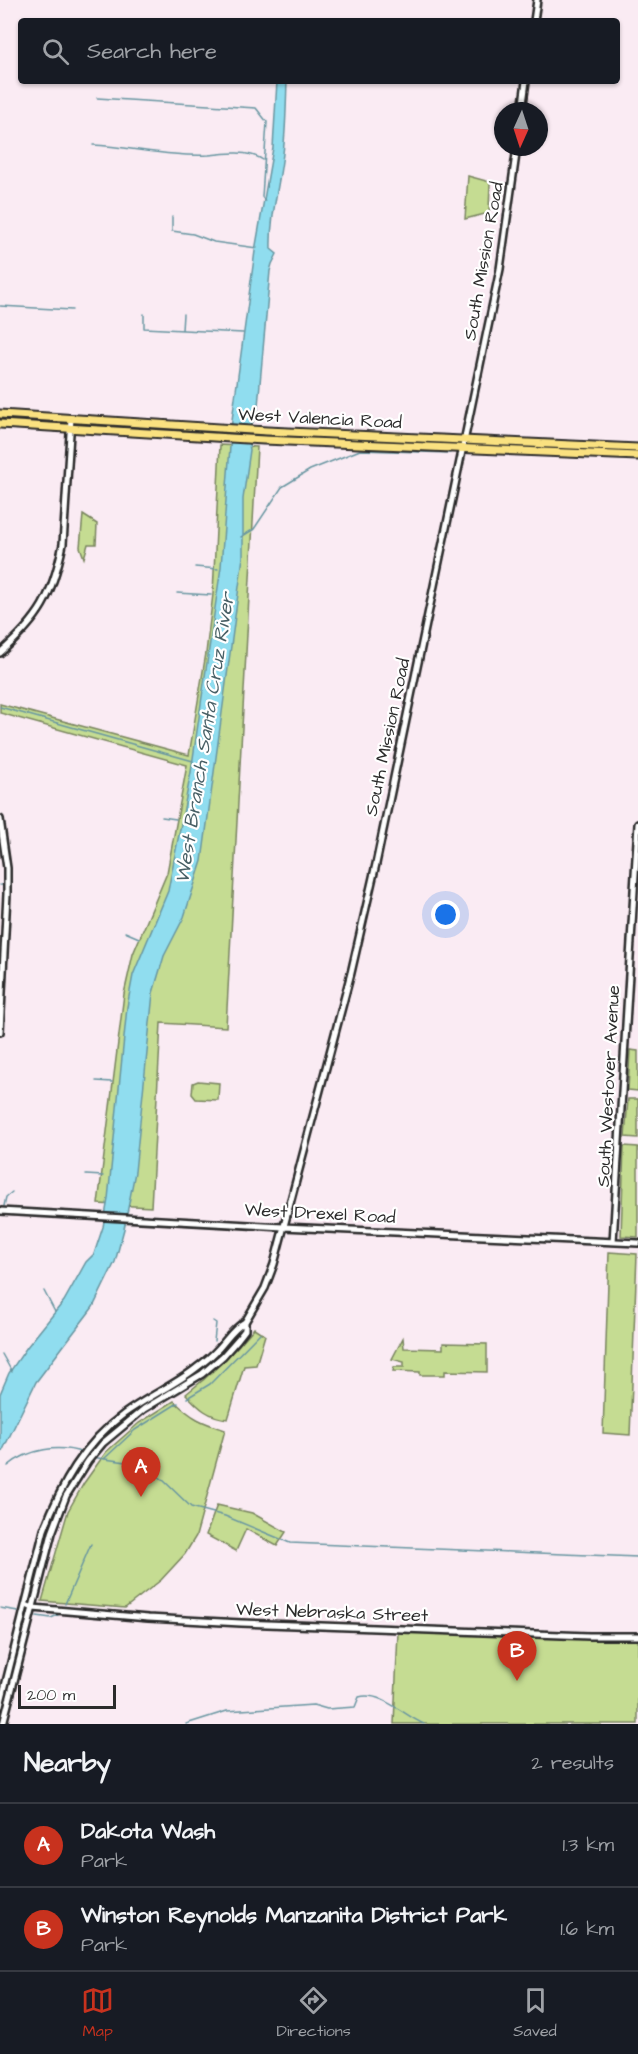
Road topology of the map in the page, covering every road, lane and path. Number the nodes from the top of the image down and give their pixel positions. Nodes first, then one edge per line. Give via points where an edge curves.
1 (537, 0) edge
2 (534, 18) edge
3 (526, 84) edge
4 (523, 102) edge
5 (516, 156) edge
6 (0, 414) edge
7 (71, 418) junction
8 (0, 424) edge
9 (70, 428) junction
10 (464, 440) junction
11 (462, 448) junction
12 (638, 448) edge
13 (638, 456) edge
14 (0, 653) edge
15 (0, 819) edge
16 (638, 824) edge
17 (637, 849) edge
18 (0, 1032) edge
19 (0, 1211) edge
20 (283, 1227) junction
21 (614, 1242) junction
22 (638, 1243) edge
23 (245, 1322) junction
24 (49, 1518) junction
25 (56, 1521) junction
26 (26, 1605) junction
27 (33, 1608) junction
28 (638, 1636) edge
29 (0, 1706) edge
30 (3, 1721) edge

1 - 2 main road
3 - 4 main road
5 - 10 main road, South Mission Road via 500,269
6 - 7 main road, West Valencia Road
7 - 9 main road
7 - 10 main road, West Valencia Road
8 - 9 main road, West Valencia Road
9 - 11 main road, West Valencia Road
9 - 14 main road via 59,564 47,600
10 - 11 main road, South Mission Road
10 - 12 main road, West Valencia Road
11 - 13 main road, West Valencia Road
11 - 20 main road, South Mission Road via 362,927
15 - 18 main road via 8,894
16 - 17 main road, South Westover Avenue
17 - 21 main road, South Westover Avenue
19 - 20 main road, West Drexel Road
20 - 21 main road, West Drexel Road
20 - 23 main road, South Mission Road via 265,1288
21 - 22 main road, West Drexel Road
23 - 24 main road, South Mission Road via 204,1362 124,1414 88,1449 67,1478
23 - 25 main road, South Mission Road via 245,1330 223,1356 202,1374 129,1420 96,1451 66,1496
24 - 25 main road
24 - 26 main road, South Mission Road
25 - 27 main road, South Mission Road
26 - 27 main road, West Nebraska Street
26 - 29 main road, South Mission Road
27 - 28 main road, West Nebraska Street via 240,1623
27 - 30 main road, South Mission Road

